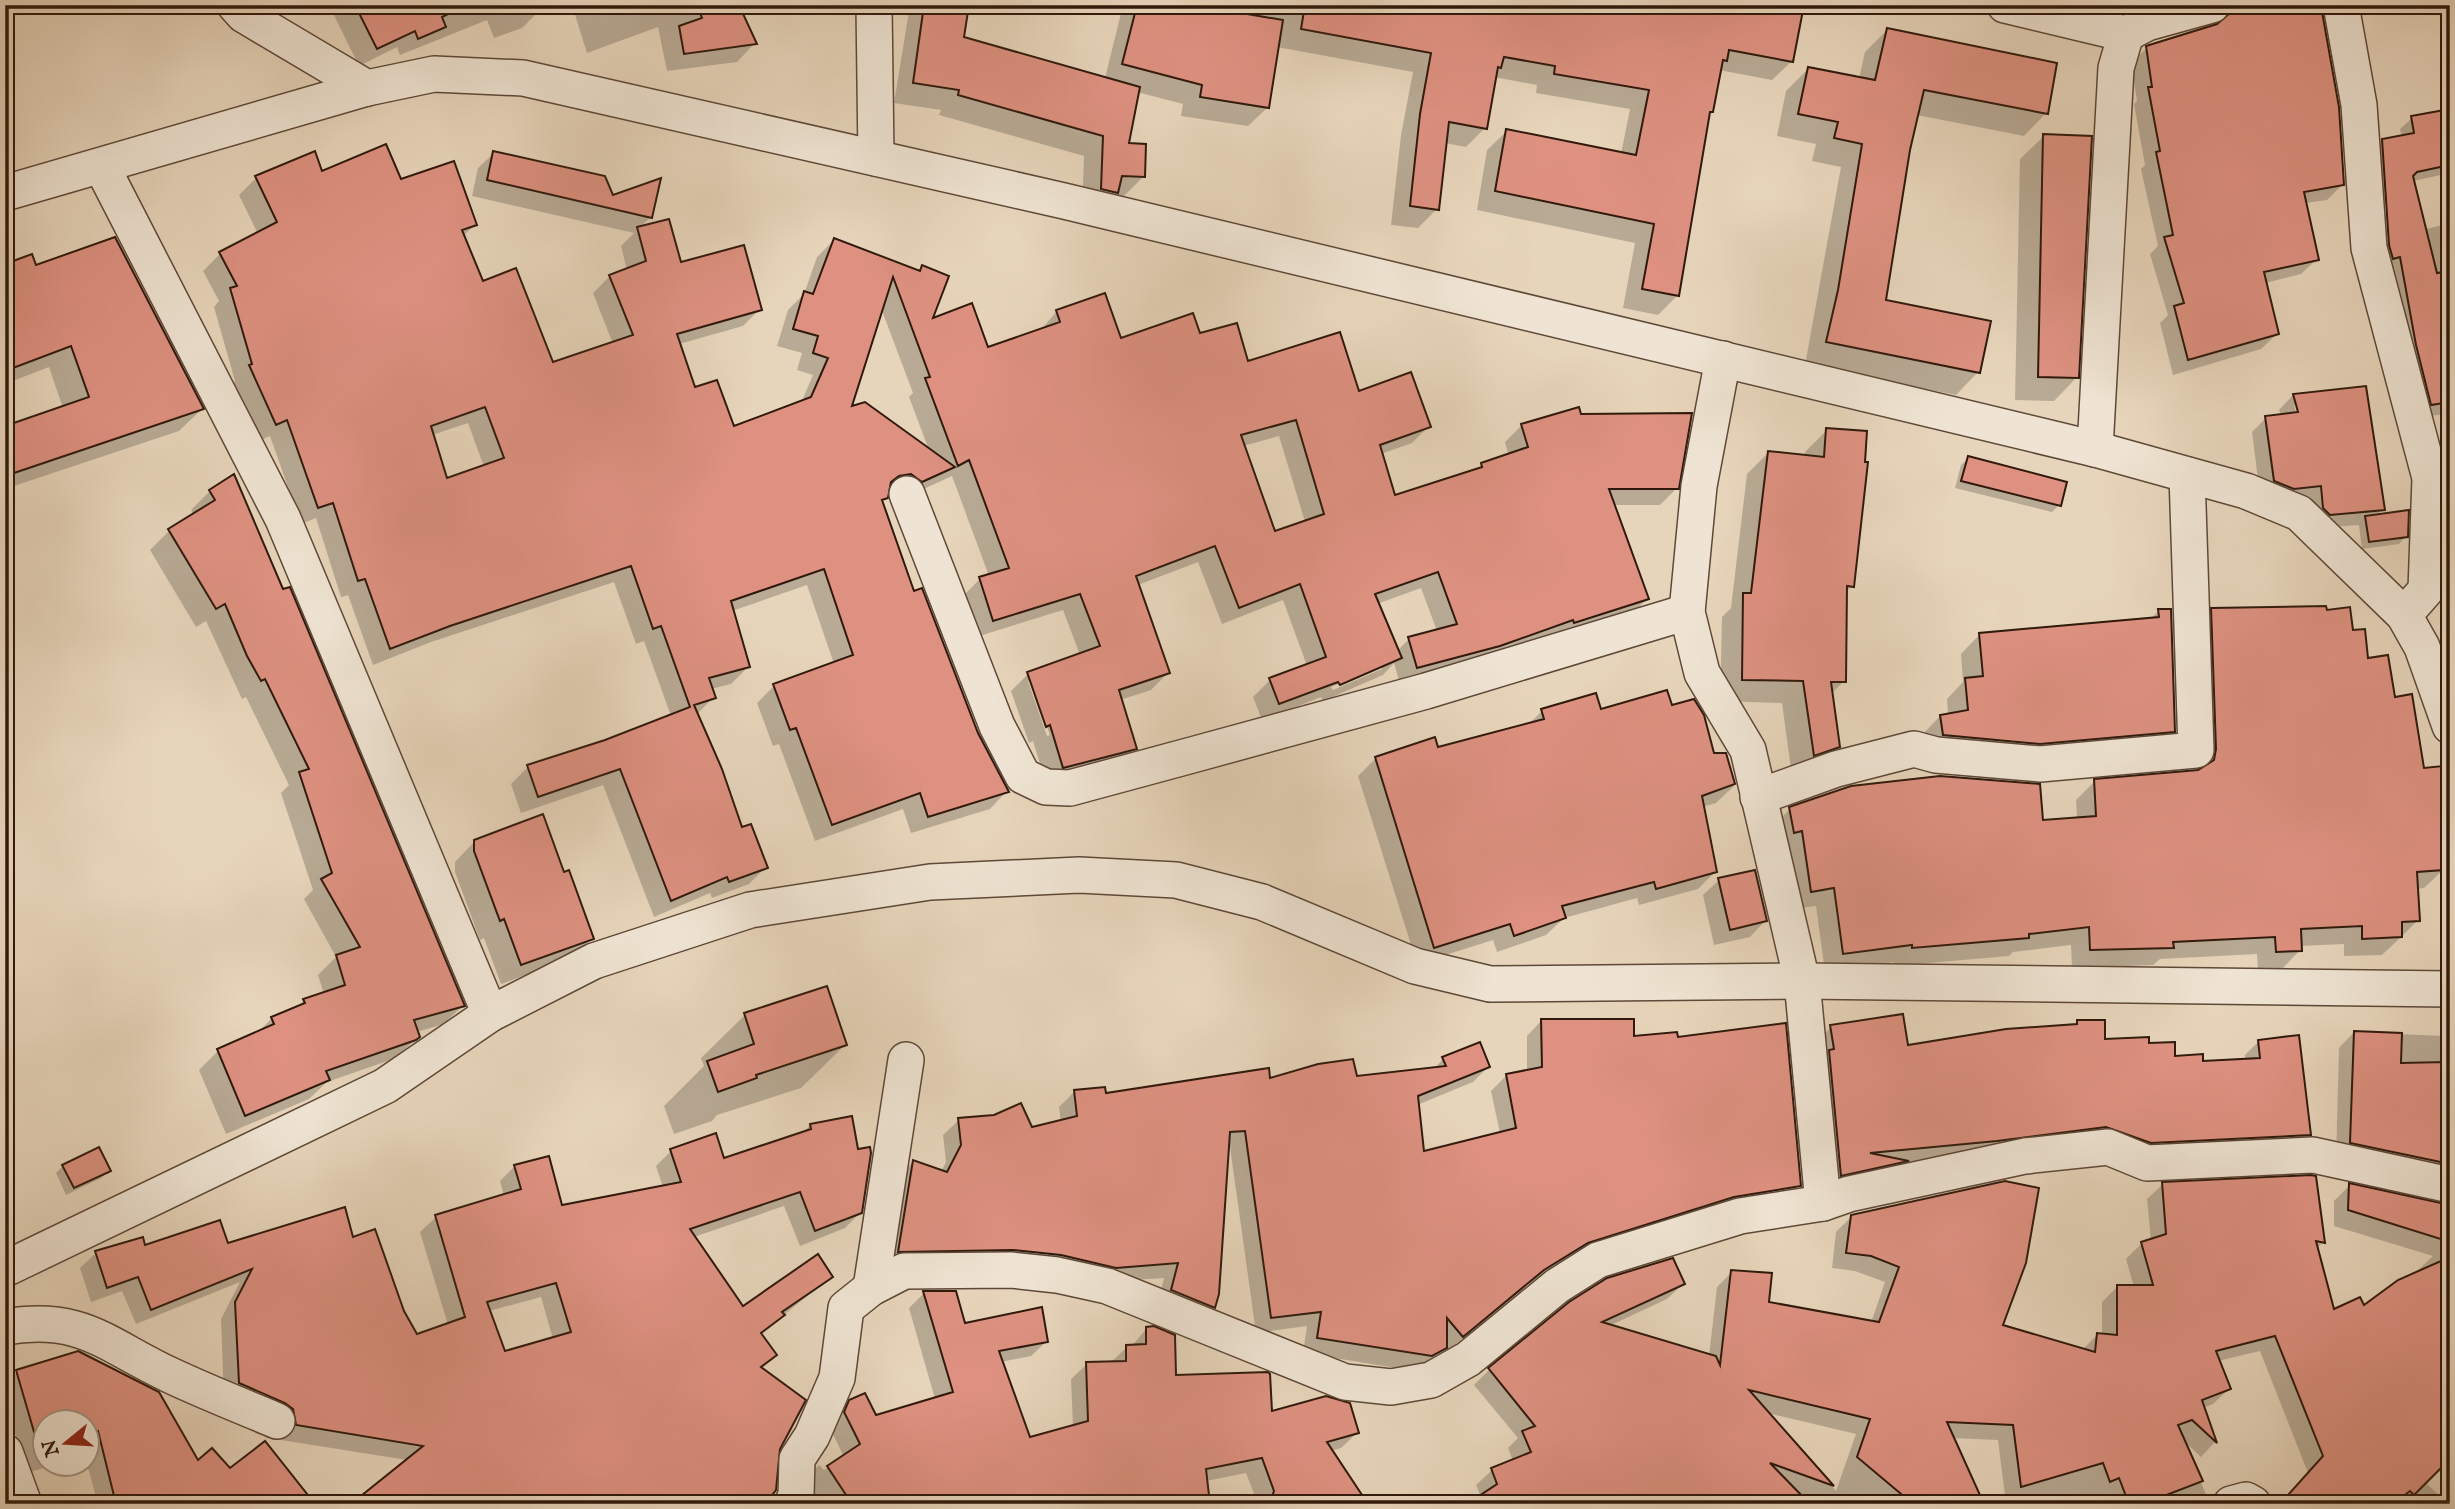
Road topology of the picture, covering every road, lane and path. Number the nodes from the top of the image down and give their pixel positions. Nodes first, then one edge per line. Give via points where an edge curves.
1 (235, 5) edge
2 (874, 5) edge
3 (2005, 5) edge
4 (2212, 5) edge
5 (2341, 5) edge
6 (2126, 34) junction
7 (367, 88) junction
8 (876, 158) junction
9 (102, 167) junction
10 (5, 192) edge
11 (1723, 359) junction
12 (2095, 449) junction
13 (2187, 475) junction
14 (907, 494) dead end
15 (1687, 612) junction
16 (2404, 615) junction
17 (2448, 716) edge
18 (1758, 797) junction
19 (1802, 981) junction
20 (2450, 989) edge
21 (490, 1014) junction
22 (906, 1060) dead end
23 (2450, 1185) edge
24 (1823, 1203) junction
25 (5, 1269) edge
26 (871, 1288) junction
27 (5, 1327) edge
28 (277, 1421) dead end
29 (5, 1452) edge
30 (24, 1504) edge
31 (792, 1504) edge
32 (2231, 1504) edge
33 (2253, 1504) edge

1 - 7 street via 244,15
2 - 8 street
3 - 6 street
4 - 6 street via 2147,23
5 - 16 street via 2359,105 2369,248 2430,478 2426,590
6 - 12 street via 2116,68
7 - 8 street via 434,74 523,78
7 - 9 street
8 - 11 street
9 - 10 street
9 - 21 street via 283,519
11 - 12 street
11 - 15 street via 1699,486
12 - 13 street
13 - 16 street via 2246,491 2300,513
13 - 18 street via 2196,750 2040,764 1913,749 1836,769
14 - 15 street via 997,726 1023,776 1046,787 1070,788 1178,759
15 - 18 street via 1702,673 1748,750
16 - 17 street via 2422,647
18 - 19 street
19 - 20 street
19 - 21 street via 1490,984 1415,966 1262,902 1177,880 1079,875 930,882 750,910 594,961
19 - 24 street
21 - 25 street via 385,1086
22 - 26 street
23 - 24 street via 2313,1155 2147,1163 2108,1147 2025,1156
24 - 26 street via 1740,1216 1598,1260 1557,1286 1468,1359 1431,1380 1391,1387 1345,1381 1107,1286 1057,1275 1011,1270 904,1271
26 - 31 street via 846,1308 837,1378 797,1460
27 - 28 street via 30,1323 72,1326 103,1337 171,1376
29 - 30 street
32 - 33 street via 2246,1500

